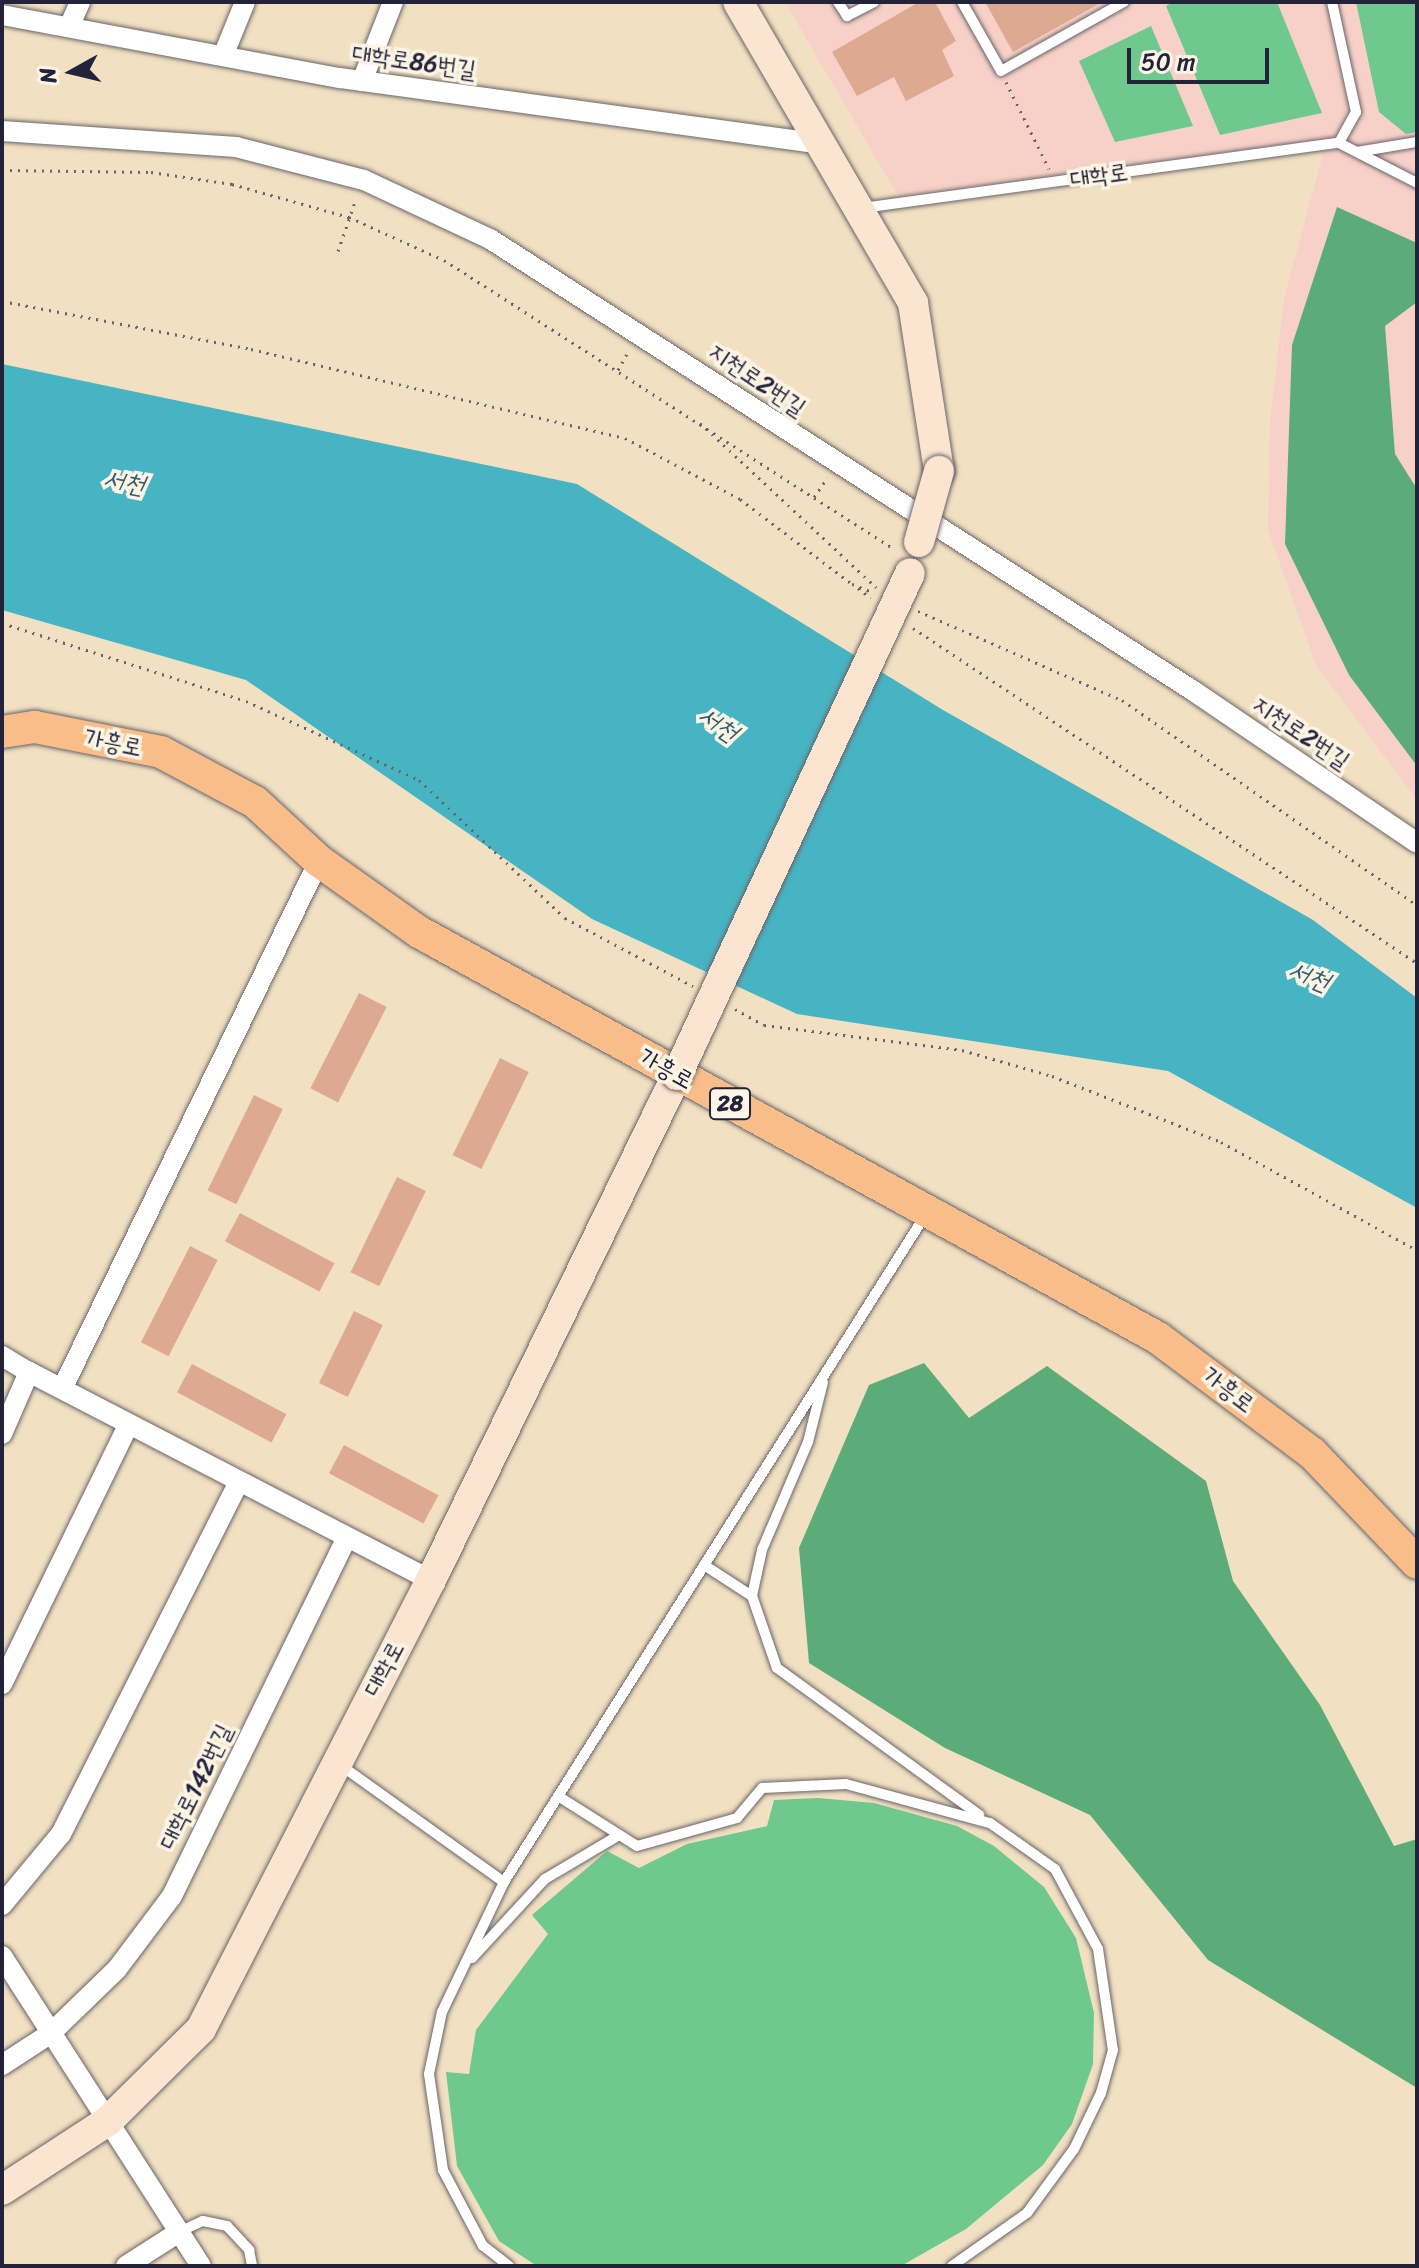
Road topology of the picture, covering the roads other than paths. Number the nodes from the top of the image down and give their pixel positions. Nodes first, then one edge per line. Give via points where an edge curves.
1 (80, 2) edge
2 (245, 2) edge
3 (393, 2) edge
4 (738, 2) edge
5 (838, 2) edge
6 (874, 2) edge
7 (962, 2) edge
8 (1124, 2) edge
9 (1332, 2) edge
10 (2, 15) edge
11 (69, 27) junction
12 (223, 56) junction
13 (362, 81) junction
14 (2, 131) edge
15 (1417, 142) edge
16 (1339, 143) junction
17 (820, 144) junction
18 (1357, 152) junction
19 (1417, 183) edge
20 (858, 209) junction
21 (2, 732) edge
22 (1417, 843) edge
23 (319, 861) junction
24 (677, 1075) junction
25 (927, 1212) junction
26 (2, 1356) edge
27 (29, 1372) junction
28 (825, 1374) junction
29 (62, 1389) junction
30 (129, 1424) junction
31 (2, 1434) edge
32 (239, 1481) junction
33 (347, 1537) junction
34 (1415, 1560) edge
35 (704, 1565) junction
36 (431, 1580) junction
37 (752, 1596) junction
38 (2, 1684) edge
39 (335, 1761) junction
40 (558, 1796) junction
41 (990, 1823) junction
42 (619, 1835) junction
43 (504, 1882) junction
44 (2, 1905) edge
45 (2, 1956) edge
46 (464, 1966) junction
47 (51, 2033) junction
48 (2, 2065) edge
49 (108, 2121) junction
50 (2, 2190) edge
51 (179, 2232) junction
52 (126, 2266) edge
53 (201, 2266) edge
54 (252, 2266) edge
55 (509, 2266) edge
56 (952, 2266) edge

1 - 11 street
2 - 12 street
3 - 13 street
4 - 17 main road
5 - 6 lane via 847,16
7 - 8 lane via 1001,71
9 - 16 lane via 1356,112
10 - 11 street, 대학로86번길
11 - 12 street, 대학로86번길
12 - 13 street, 대학로86번길
13 - 17 street, 대학로86번길
14 - 22 street, 지천로2번길 via 236,147 364,180 490,239 1118,641
15 - 18 lane
16 - 18 lane
16 - 20 lane, 대학로
17 - 20 main road
18 - 19 lane
20 - 24 main road, 대학로, bridge via 913,303 939,471 914,559
21 - 23 main road, 가흥로 / 28 via 35,727 161,752 255,802
23 - 24 main road, 가흥로 / 28 via 419,932
23 - 29 street
24 - 25 main road, 가흥로 / 28
24 - 36 main road, 대학로
25 - 28 lane
25 - 34 main road, 가흥로 / 28 via 1158,1338 1312,1453
26 - 27 street
27 - 29 street
27 - 31 street
28 - 35 lane
28 - 37 lane via 808,1442 762,1550
29 - 30 street
30 - 32 street
30 - 38 street
32 - 33 street
32 - 44 street via 61,1834
33 - 36 street
33 - 47 street, 대학로142번길 via 172,1896 117,1969
35 - 37 lane
35 - 40 lane
36 - 39 main road, 대학로
37 - 41 lane via 777,1668
39 - 43 lane
39 - 49 main road, 대학로 via 201,2029
40 - 42 lane
40 - 43 lane
41 - 42 lane via 846,1784 762,1788 737,1818 637,1846
41 - 56 lane via 1055,1869 1098,1949 1113,2050 1101,2093 1065,2162 1027,2213
42 - 46 lane via 545,1879
43 - 46 lane
45 - 47 street
46 - 55 lane via 442,2012 429,2074 443,2170 483,2246
47 - 48 street, 대학로142번길
47 - 49 street
49 - 50 main road, 대학로
49 - 51 street
51 - 52 street
51 - 53 street
51 - 54 lane via 203,2221 227,2226 249,2250

